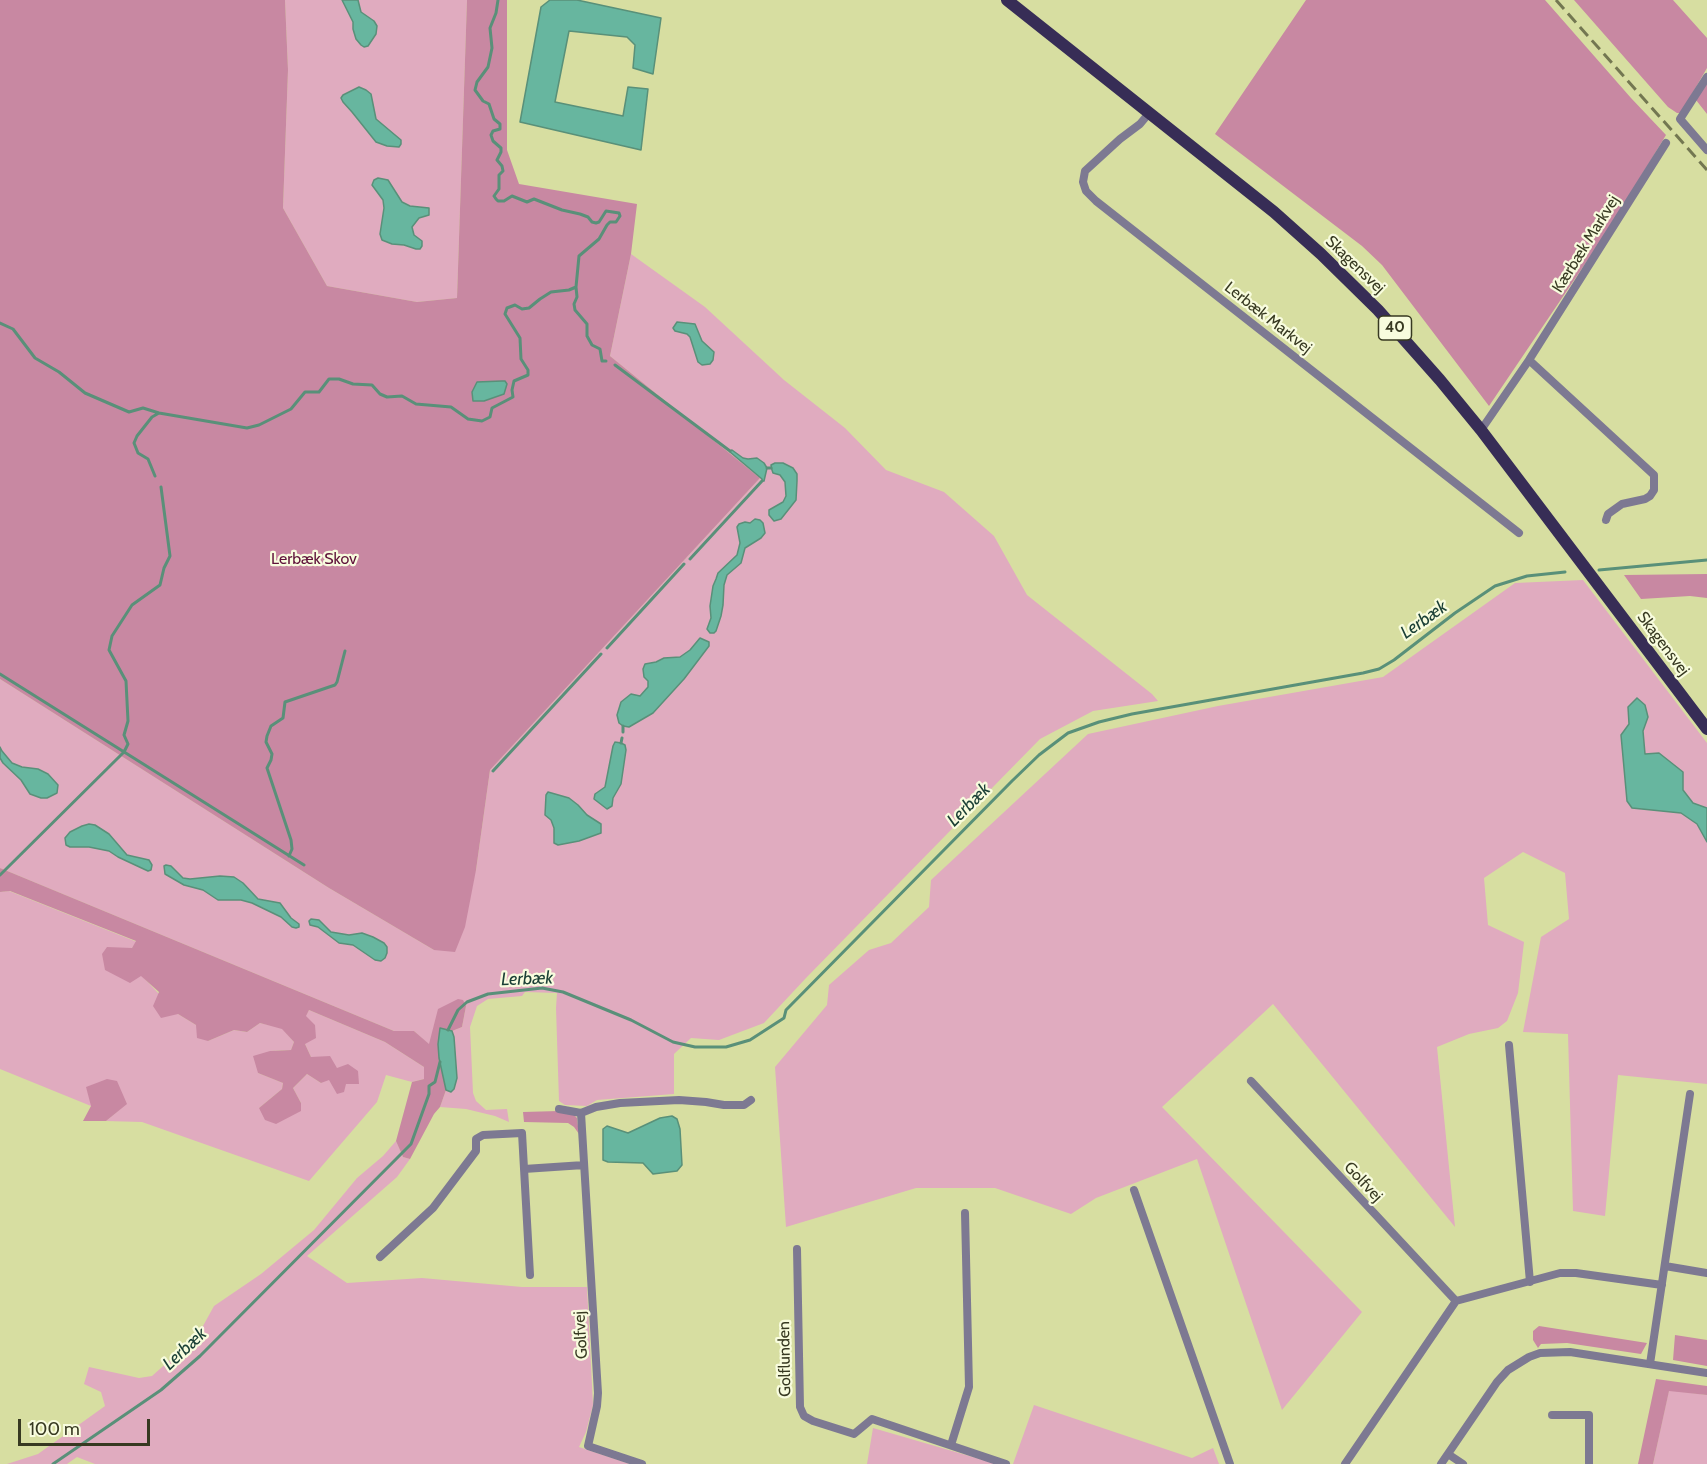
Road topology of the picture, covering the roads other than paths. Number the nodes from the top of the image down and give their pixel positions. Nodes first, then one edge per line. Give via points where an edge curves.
1 (1007, 0) edge
2 (1707, 76) edge
3 (1150, 112) junction
4 (1666, 143) dead end
5 (1707, 150) edge
6 (1529, 360) junction
7 (1480, 430) junction
8 (1606, 520) dead end
9 (1518, 532) dead end
10 (1707, 729) edge
11 (1509, 1045) dead end
12 (1251, 1081) dead end
13 (1690, 1094) dead end
14 (751, 1101) dead end
15 (559, 1109) dead end
16 (581, 1113) junction
17 (584, 1165) junction
18 (524, 1169) junction
19 (1134, 1190) dead end
20 (965, 1214) dead end
21 (797, 1249) dead end
22 (380, 1257) dead end
23 (1665, 1266) junction
24 (1707, 1273) edge
25 (530, 1275) dead end
26 (1530, 1281) junction
27 (1662, 1286) junction
28 (1456, 1301) junction
29 (1650, 1364) junction
30 (1707, 1373) edge
31 (1552, 1415) dead end
32 (951, 1445) junction
33 (1448, 1454) junction
34 (642, 1464) edge
35 (1006, 1464) edge
36 (1230, 1464) edge
37 (1345, 1464) edge
38 (1441, 1464) edge
39 (1463, 1464) edge
40 (1589, 1464) edge

1 - 3 main road, Skagensvej / 40
2 - 5 street via 1680,120
3 - 7 main road, Skagensvej / 40 via 1274,212 1338,270 1401,334
3 - 9 street, Lerbæk Markvej via 1085,171 1086,191
4 - 6 street, Kærbæk Markvej
6 - 7 street, Kærbæk Markvej
6 - 8 street via 1654,475 1650,495 1622,504
7 - 10 main road, Skagensvej / 40
11 - 26 street
12 - 28 street, Golfvej
13 - 23 street
14 - 16 street via 724,1106 680,1100 620,1103
15 - 16 street
16 - 17 street, Golfvej
17 - 18 street
17 - 34 street, Golfvej via 598,1393 588,1446
18 - 22 street via 522,1132 476,1139 476,1151 433,1208
18 - 25 street
19 - 36 street
20 - 32 street via 969,1387
21 - 32 street, Golflunden via 800,1407 804,1416 854,1434 872,1419
23 - 24 street
23 - 27 street
26 - 27 street via 1576,1273
26 - 28 street
27 - 29 street
28 - 37 street
29 - 30 street
29 - 33 street via 1570,1352 1529,1357 1497,1382
31 - 40 street via 1589,1415
32 - 35 street, Golflunden
33 - 38 street
33 - 39 street

